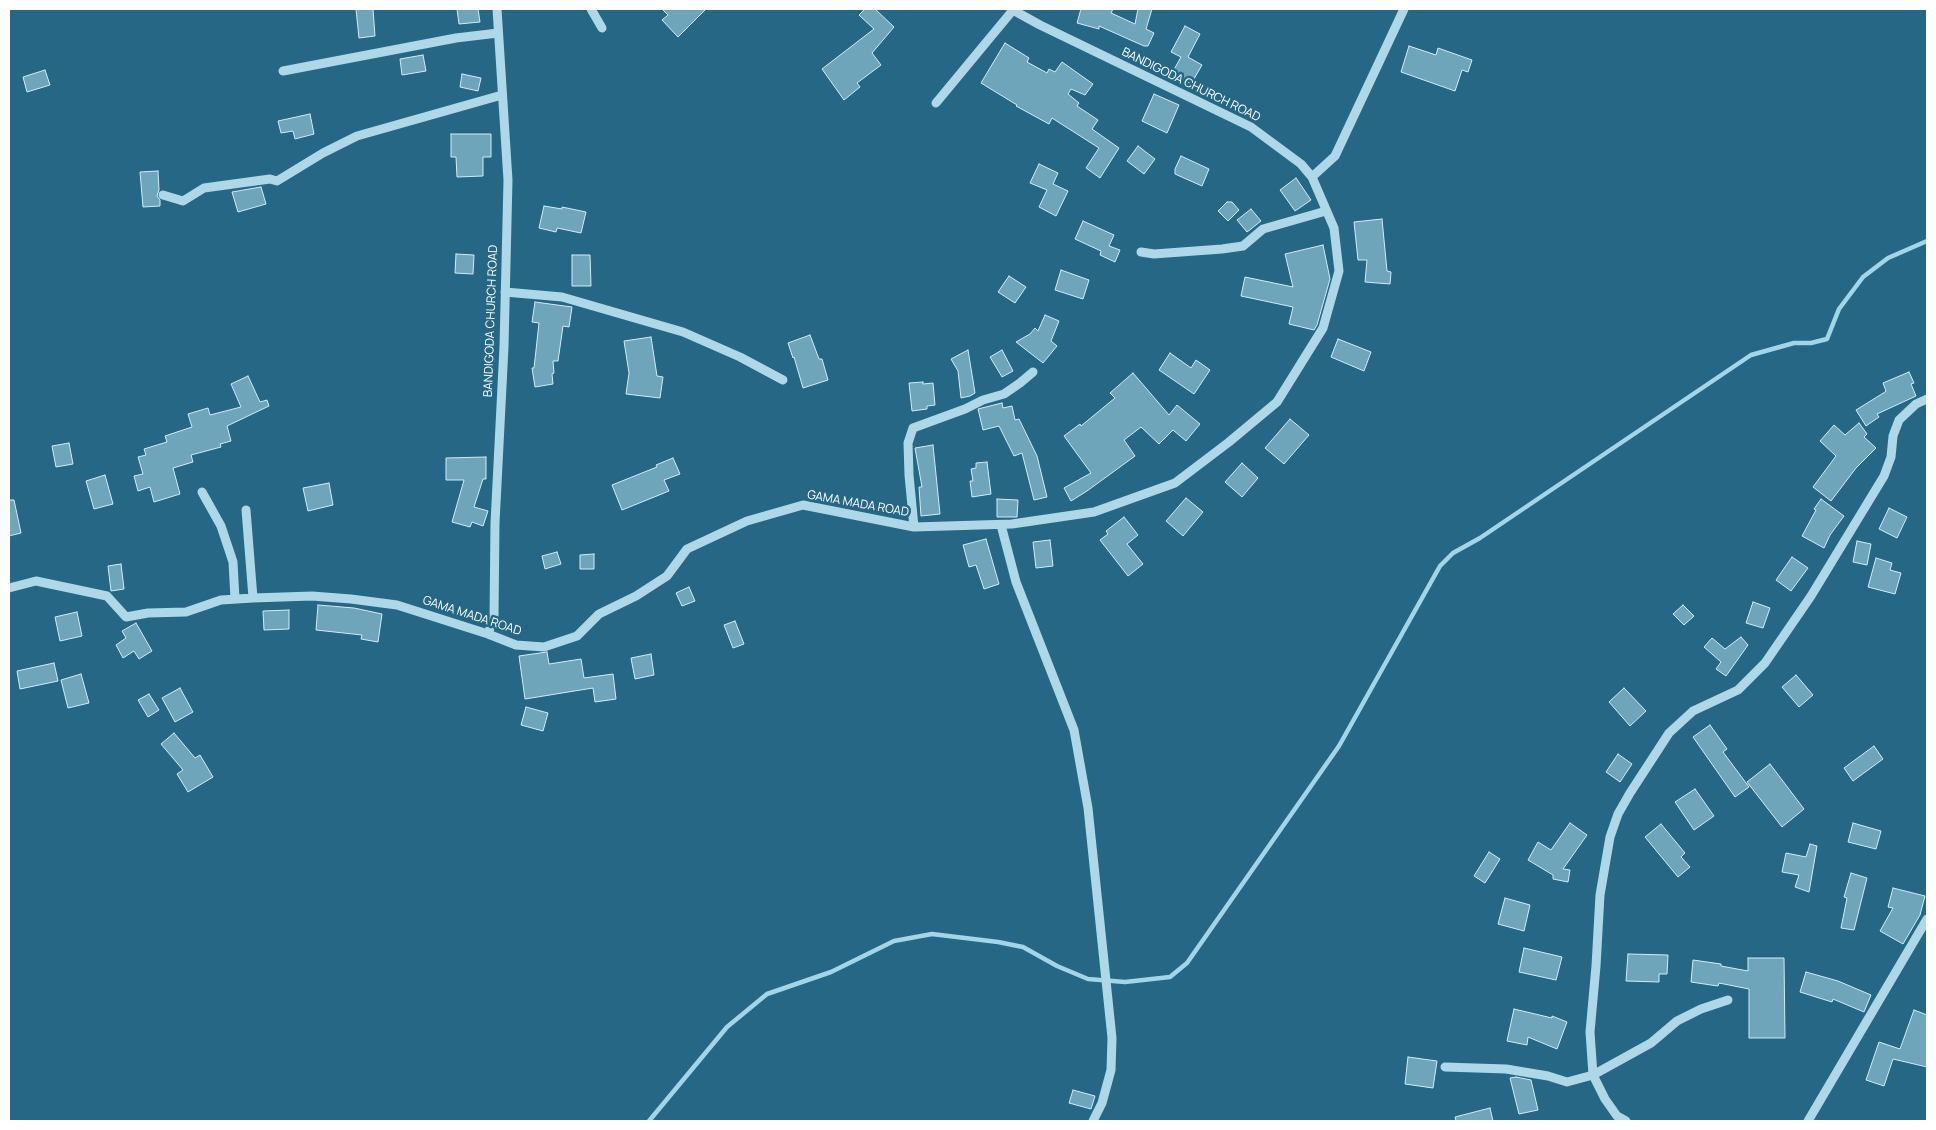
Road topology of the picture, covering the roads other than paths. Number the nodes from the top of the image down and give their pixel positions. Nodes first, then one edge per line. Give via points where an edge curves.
1 (497, 9) edge
2 (591, 9) edge
3 (1012, 9) edge
4 (1404, 9) edge
5 (602, 28) dead end
6 (498, 33) junction
7 (283, 71) dead end
8 (502, 95) junction
9 (936, 102) dead end
10 (1312, 177) junction
11 (163, 195) dead end
12 (1326, 211) junction
13 (1142, 252) dead end
14 (505, 292) junction
15 (1033, 372) dead end
16 (783, 380) dead end
17 (1927, 399) edge
18 (202, 492) dead end
19 (246, 510) dead end
20 (1001, 525) junction
21 (914, 527) junction
22 (9, 588) edge
23 (253, 598) junction
24 (234, 599) junction
25 (488, 634) junction
26 (1927, 919) edge
27 (1728, 1000) dead end
28 (1445, 1067) dead end
29 (1593, 1075) junction
30 (1093, 1121) edge
31 (1626, 1121) edge
32 (1808, 1121) edge

1 - 6 street, BANDIGODA CHURCH ROAD
2 - 5 street
3 - 9 street
3 - 10 street, BANDIGODA CHURCH ROAD via 1251,127 1301,164
4 - 10 street via 1336,156
6 - 7 street
6 - 8 street, BANDIGODA CHURCH ROAD
8 - 11 street via 357,136 277,181 270,179 204,188 183,200
8 - 14 street, BANDIGODA CHURCH ROAD via 508,180
10 - 12 street, GAMA MADA ROAD
12 - 13 street via 1263,229 1243,246 1154,254
12 - 20 street, GAMA MADA ROAD via 1334,228 1339,271 1323,328 1277,402 1175,483 1094,512
14 - 16 street via 562,297 683,332
14 - 25 street, BANDIGODA CHURCH ROAD via 494,617
15 - 21 street via 1004,394 912,428 908,443
17 - 29 street via 1916,404 1900,420 1884,476 1765,663 1738,690 1693,711 1668,732 1618,814 1610,837 1600,895 1590,1032
18 - 24 street via 221,526 230,553
19 - 23 street
20 - 21 street, GAMA MADA ROAD
20 - 30 street via 1016,582 1074,730 1088,808 1112,1038 1111,1070
21 - 25 street, GAMA MADA ROAD via 803,505 747,522 687,549 667,576 600,614 576,636 544,647 516,645
22 - 24 street, GAMA MADA ROAD via 36,581 107,596 126,616 186,612
23 - 24 street, GAMA MADA ROAD
23 - 25 street, GAMA MADA ROAD via 312,596 397,605
26 - 32 street
27 - 29 street via 1677,1021 1651,1043
28 - 29 street via 1506,1069 1568,1082
29 - 31 street via 1617,1116

